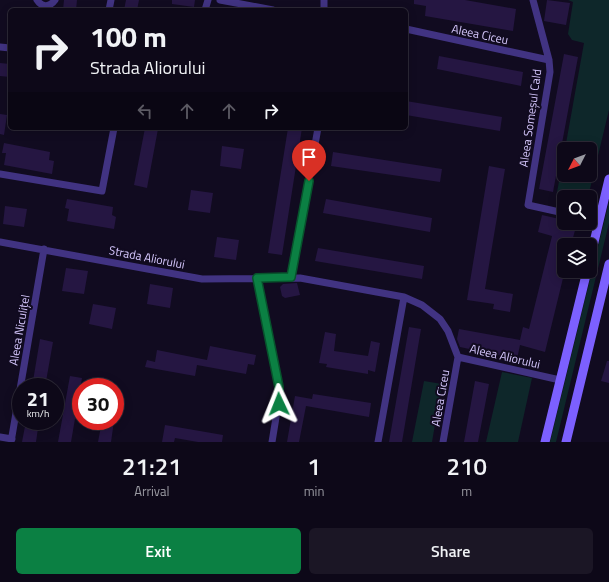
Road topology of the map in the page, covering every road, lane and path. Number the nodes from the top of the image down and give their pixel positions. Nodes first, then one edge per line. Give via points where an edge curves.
1 (37, 0) edge
2 (55, 0) edge
3 (220, 0) edge
4 (533, 0) edge
5 (262, 8) edge
6 (408, 29) edge
7 (549, 60) junction
8 (114, 130) edge
9 (318, 130) edge
10 (0, 174) edge
11 (609, 179) edge
12 (557, 211) edge
13 (597, 219) edge
14 (600, 220) junction
15 (595, 238) edge
16 (0, 242) edge
17 (44, 249) junction
18 (609, 264) edge
19 (291, 277) junction
20 (257, 278) junction
21 (585, 278) edge
22 (404, 297) junction
23 (458, 357) junction
24 (560, 380) junction
25 (0, 437) edge
26 (11, 441) edge
27 (272, 442) edge
28 (378, 442) edge
29 (443, 442) edge
30 (545, 442) edge
31 (566, 442) edge

1 - 2 street via 46,6
3 - 5 street
4 - 7 street, Aleea Someșul Cald
6 - 7 street, Aleea Ciceu
7 - 12 street, Aleea Someșul Cald via 550,72 528,205
8 - 10 street via 102,190
9 - 19 street
11 - 14 main road
13 - 14 street
14 - 15 main road
16 - 17 street, Strada Aliorului
17 - 20 street, Strada Aliorului via 202,279
17 - 26 street, Aleea Niculițel
18 - 31 main road
19 - 20 street, Strada Aliorului
19 - 22 street, Aleea Aliorului
20 - 27 street via 280,393
21 - 24 main road
22 - 23 street, Aleea Aliorului via 422,305 440,319 448,331
22 - 28 street
23 - 24 street, Aleea Aliorului
23 - 29 street, Aleea Ciceu
24 - 30 main road
25 - 26 street, Aleea Niculițel

